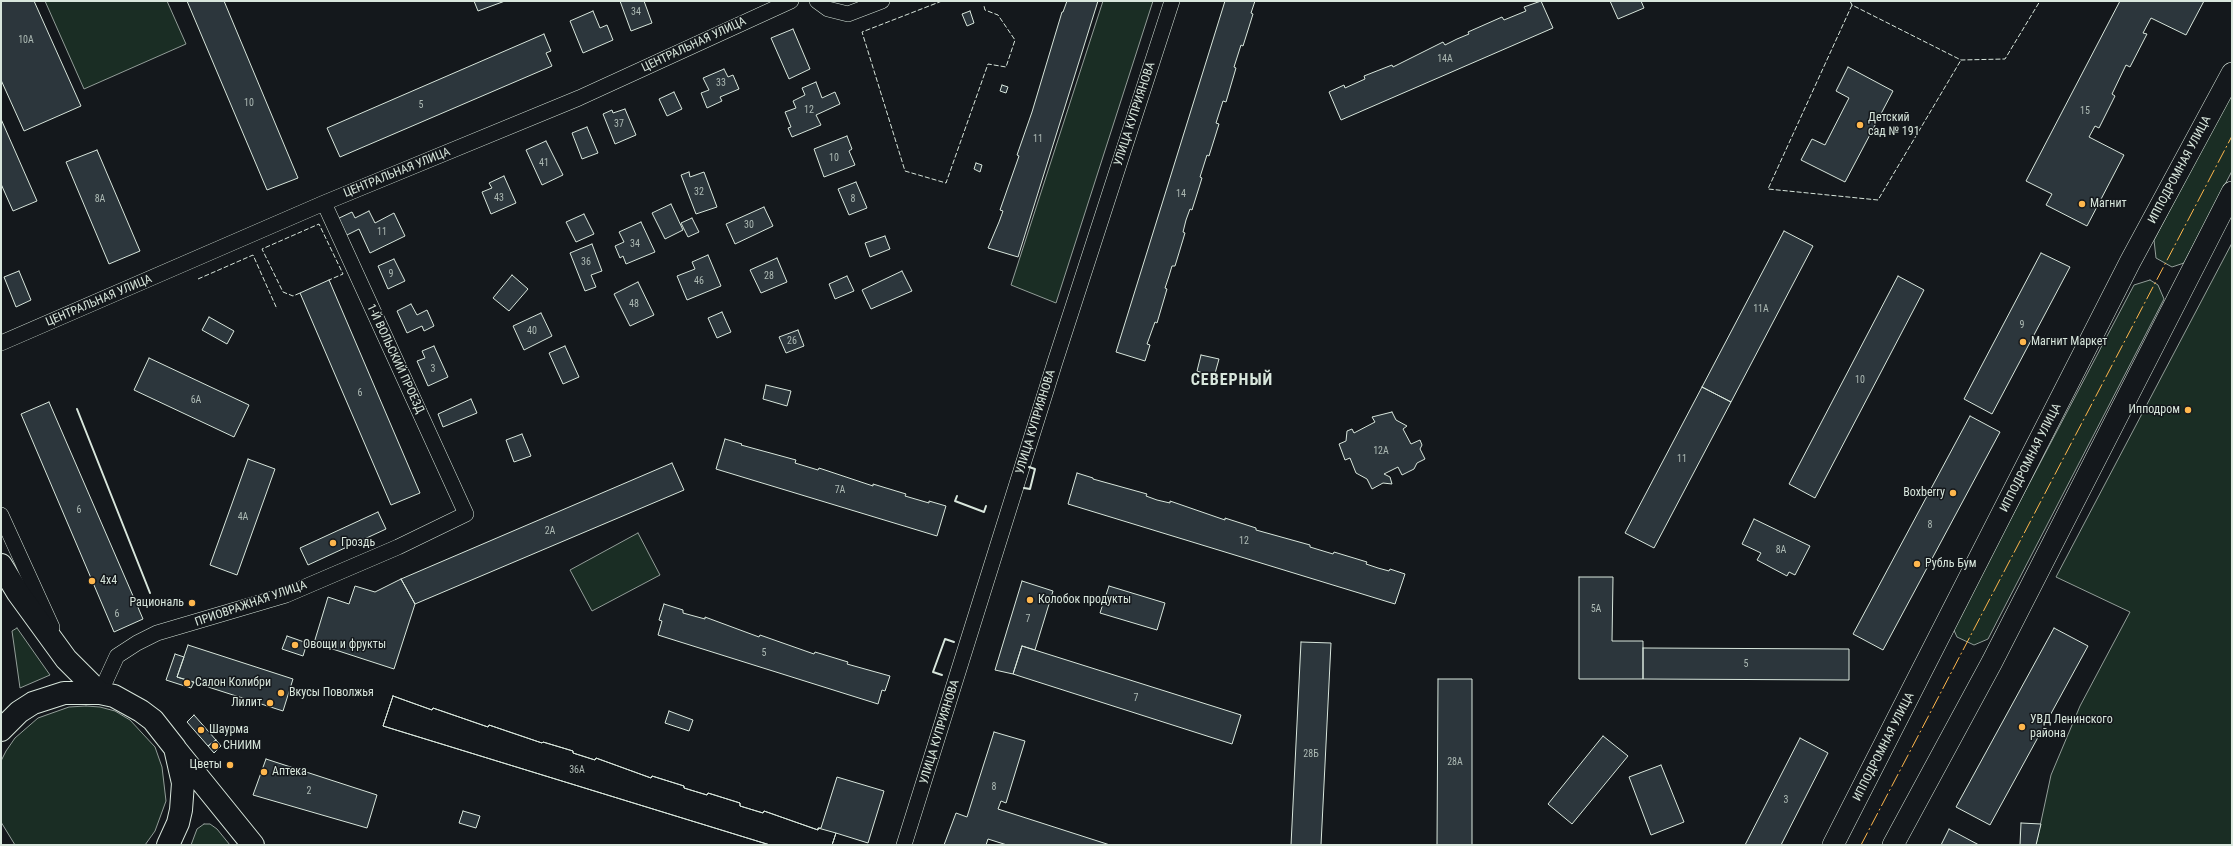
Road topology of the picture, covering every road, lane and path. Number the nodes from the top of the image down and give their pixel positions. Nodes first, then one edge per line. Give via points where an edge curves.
1 (791, 1) edge
2 (817, 1) edge
3 (882, 1) edge
4 (1172, 1) edge
5 (2232, 73) edge
6 (2232, 192) edge
7 (324, 203) junction
8 (1, 343) edge
9 (466, 514) joint
10 (1, 515) edge
11 (1, 565) edge
12 (66, 659) junction
13 (100, 693) junction
14 (1, 704) edge
15 (1, 709) edge
16 (1, 730) edge
17 (175, 748) junction
18 (168, 845) edge
19 (253, 845) edge
20 (904, 845) edge
21 (1833, 845) edge
22 (1893, 845) edge

1 - 7 street, ЦЕНТРАЛЬНАЯ УЛИЦА via 579,98
2 - 3 street via 828,9 848,14
4 - 20 street, УЛИЦА КУПРИЯНОВА via 1057,354
5 - 21 street, ИППОДРОМНАЯ УЛИЦА via 2130,262
6 - 22 street via 1992,662
7 - 8 street, ЦЕНТРАЛЬНАЯ УЛИЦА
7 - 9 street, 1-Й ВОЛЬСКИЙ ПРОЕЗД
9 - 13 street, ПРИОВРАЖНАЯ УЛИЦА via 398,547 286,595 157,633 136,643 117,656
10 - 12 street
11 - 12 main road
12 - 13 main road
13 - 16 main road via 82,691 48,696 19,712
13 - 17 main road via 114,696 141,711 153,720
14 - 15 main road
17 - 18 main road via 183,797 178,824
17 - 19 main road

